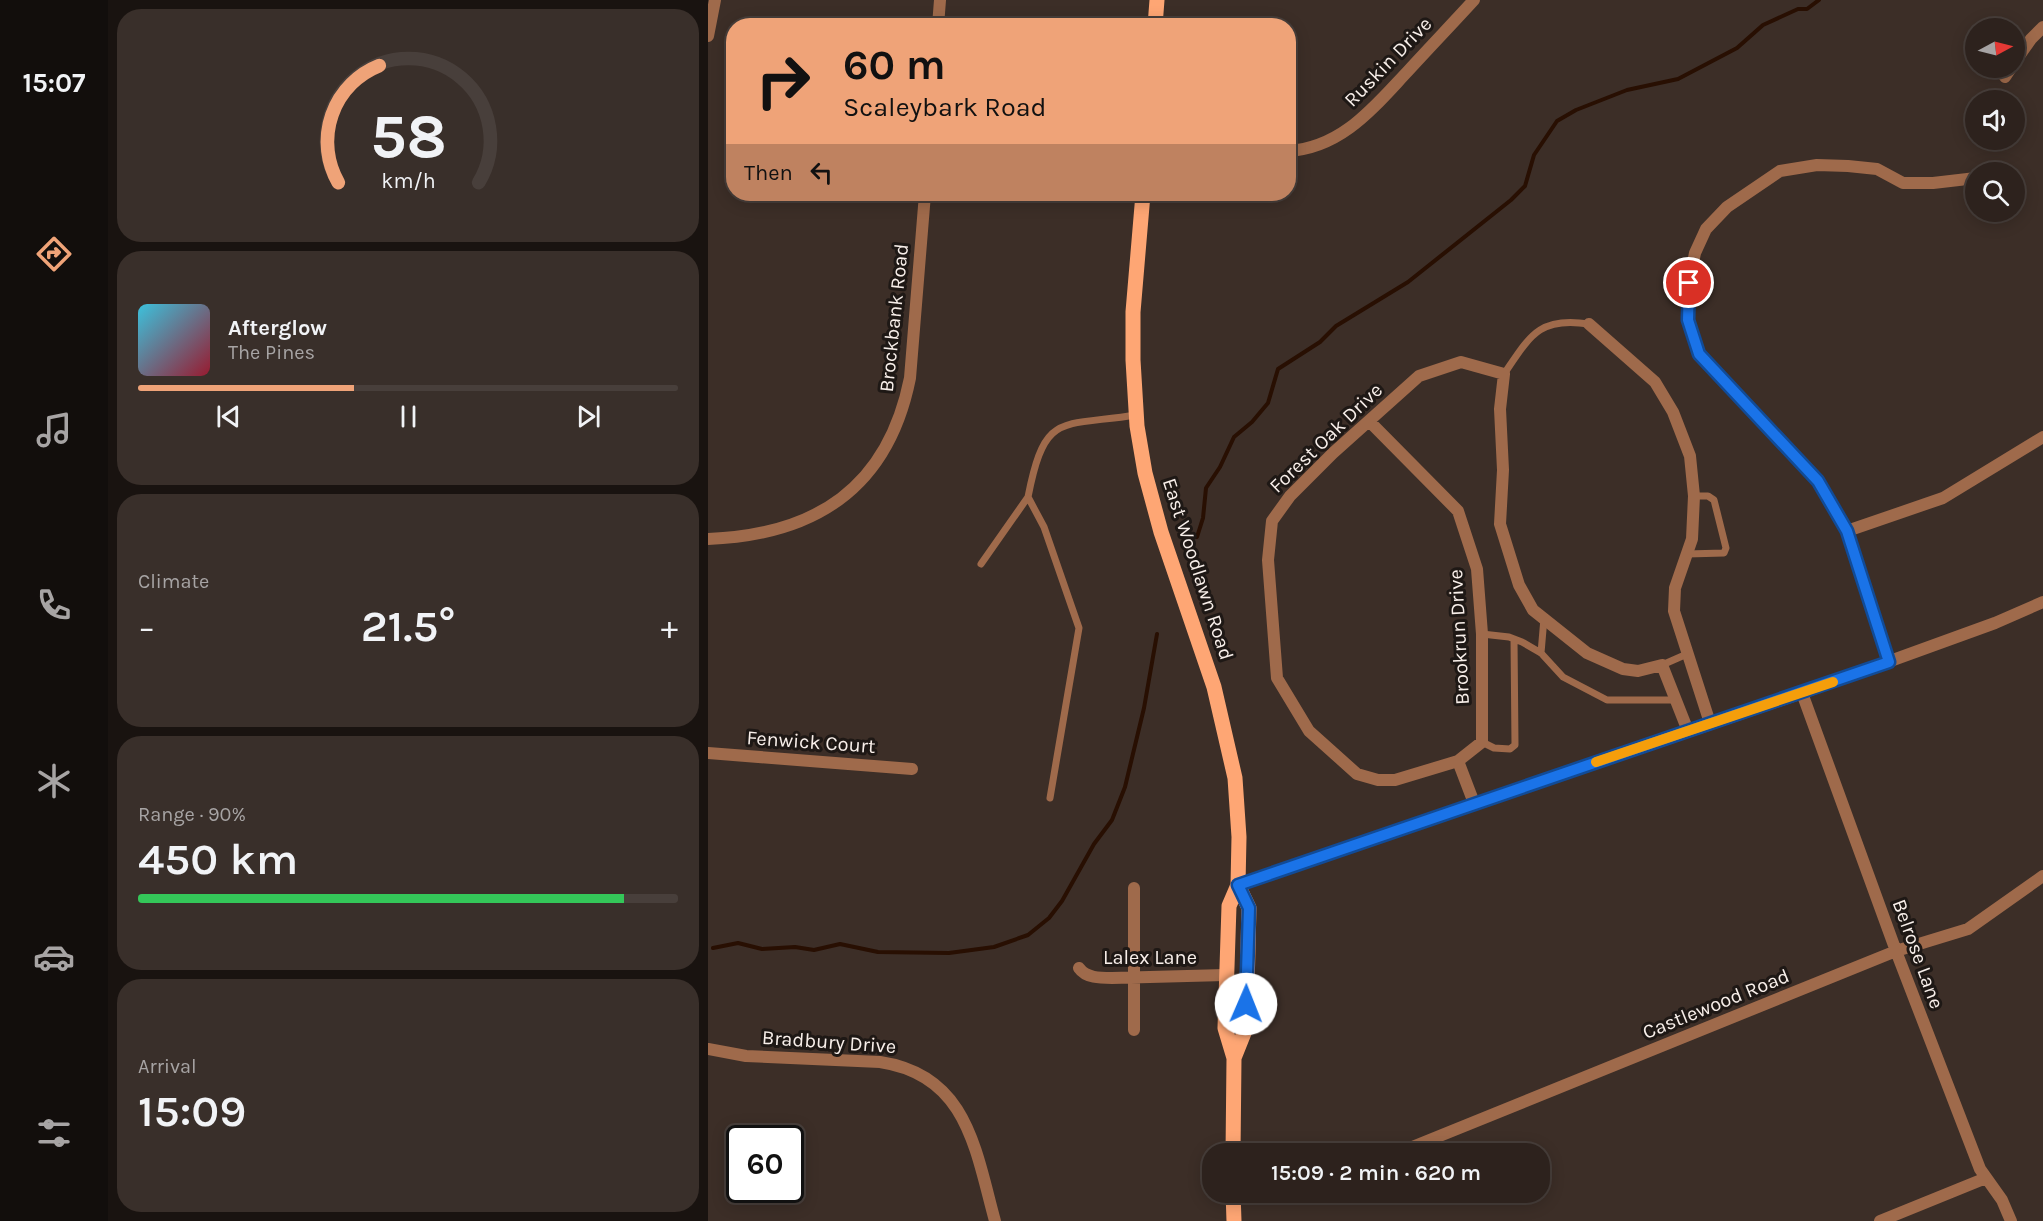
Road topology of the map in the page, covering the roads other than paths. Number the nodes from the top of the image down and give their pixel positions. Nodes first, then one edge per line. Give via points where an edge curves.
1 (715, 0) edge
2 (940, 0) edge
3 (1157, 0) edge
4 (1474, 0) edge
5 (939, 18) edge
6 (1156, 18) edge
7 (2043, 27) edge
8 (708, 36) edge
9 (2025, 47) edge
10 (1296, 150) edge
11 (1965, 179) edge
12 (924, 201) edge
13 (1142, 201) edge
14 (1589, 324) joint
15 (1504, 374) junction
16 (1136, 415) junction
17 (1369, 421) junction
18 (2043, 437) edge
19 (1694, 496) junction
20 (1028, 497) junction
21 (1847, 531) junction
22 (708, 539) edge
23 (1687, 554) junction
24 (981, 564) dead end
25 (2043, 602) edge
26 (1544, 618) junction
27 (1482, 634) junction
28 (1514, 639) junction
29 (1541, 652) junction
30 (1688, 654) junction
31 (1889, 662) junction
32 (1662, 665) junction
33 (1802, 693) junction
34 (1676, 700) junction
35 (1710, 723) junction
36 (1688, 731) junction
37 (1482, 742) junction
38 (708, 753) edge
39 (1458, 761) junction
40 (912, 769) dead end
41 (1050, 798) dead end
42 (1474, 803) junction
43 (2043, 876) edge
44 (1238, 885) junction
45 (1134, 888) dead end
46 (1896, 951) junction
47 (1079, 968) dead end
48 (1225, 975) junction
49 (1135, 978) junction
50 (1134, 1030) dead end
51 (708, 1049) edge
52 (1234, 1058) junction
53 (1233, 1143) edge
54 (1422, 1143) edge
55 (1986, 1178) junction
56 (1233, 1203) edge
57 (995, 1221) edge
58 (1234, 1221) edge
59 (1880, 1221) edge
60 (2011, 1221) edge

1 - 8 street
2 - 5 street
3 - 6 main road
4 - 10 street, Ruskin Drive via 1363,119 1332,140
7 - 9 street
11 - 21 street via 1903,183 1877,170 1848,166 1816,165 1780,171 1727,207 1706,229 1695,254 1688,320 1699,354 1818,481
12 - 22 street, Brockbank Road via 910,378 905,404 883,452 848,493 805,520 767,534
13 - 16 main road, East Woodlawn Road via 1133,312
14 - 15 lane via 1566,320 1535,332
14 - 19 street via 1655,382 1673,412 1690,456
15 - 17 street, Forest Oak Drive via 1461,362 1419,376
15 - 26 street via 1500,409 1500,524 1519,585 1533,610
16 - 20 lane via 1077,422 1056,429 1042,444 1036,458
16 - 44 main road, East Woodlawn Road via 1145,473 1161,532 1202,650 1228,742 1238,814
17 - 27 street, Brookrun Drive via 1458,511 1477,569
17 - 39 street, Forest Oak Drive via 1290,496 1272,521 1268,560 1277,678 1309,731 1357,774 1395,780
18 - 21 street via 1943,498
19 - 23 street via 1692,539
19 - 23 lane via 1714,500 1726,548 1724,553
20 - 24 lane
20 - 41 lane via 1044,527 1079,628
21 - 31 street
23 - 30 street via 1675,588 1674,611
25 - 31 street
26 - 29 lane
26 - 32 street via 1587,653 1623,669 1638,671
27 - 28 lane
27 - 37 street, Brookrun Drive
28 - 29 lane
28 - 37 lane via 1515,745 1510,749 1494,748
29 - 34 lane via 1563,677 1607,700
30 - 32 lane
30 - 35 street
31 - 33 street
32 - 34 street
33 - 35 street
33 - 46 street, Belrose Lane
34 - 36 street
35 - 36 street
36 - 42 street
37 - 39 street
38 - 40 street, Fenwick Court
39 - 42 street
42 - 44 street
43 - 46 street, Castlewood Road via 1968,929
44 - 48 main road, East Woodlawn Road via 1229,906
44 - 52 main road, East Woodlawn Road via 1249,908 1246,1028
45 - 49 street
46 - 54 street, Castlewood Road
46 - 55 street, Belrose Lane
47 - 49 street, Lalex Lane via 1096,977
48 - 49 street, Lalex Lane
48 - 52 main road, East Woodlawn Road via 1225,1028
49 - 50 street
51 - 57 street, Bradbury Drive via 746,1056 880,1062 921,1073 944,1091 957,1108
52 - 53 main road, East Woodlawn Road
55 - 59 street
55 - 60 street, Belrose Lane
56 - 58 main road

